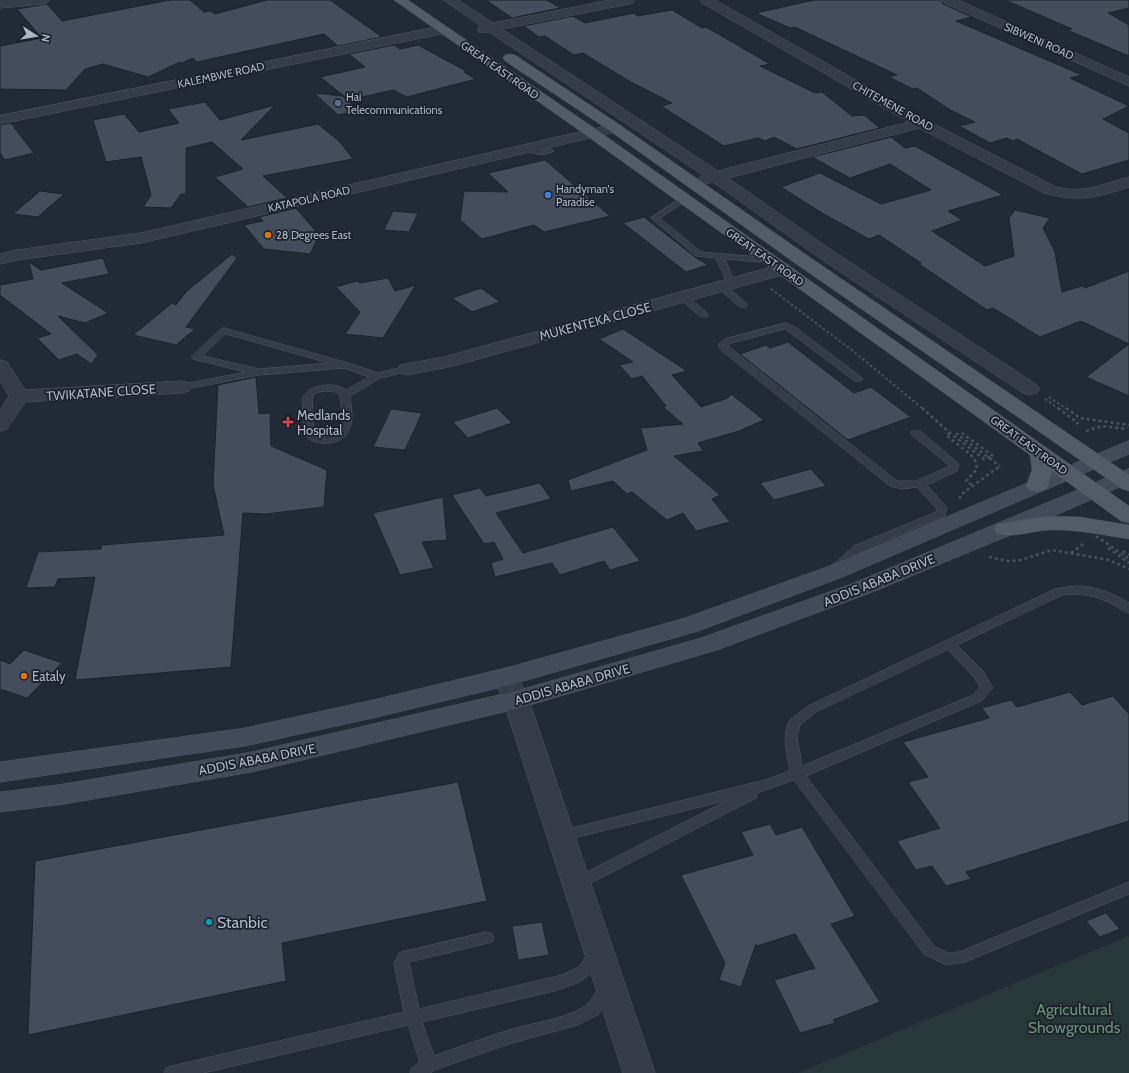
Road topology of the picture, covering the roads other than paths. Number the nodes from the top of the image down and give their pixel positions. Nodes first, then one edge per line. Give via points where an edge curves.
1 (43, 0) edge
2 (400, 0) edge
3 (450, 0) edge
4 (629, 0) edge
5 (706, 0) edge
6 (948, 0) edge
7 (0, 4) edge
8 (442, 30) junction
9 (472, 32) dead end
10 (488, 34) junction
11 (497, 49) dead end
12 (1129, 82) edge
13 (0, 120) edge
14 (921, 123) junction
15 (615, 128) junction
16 (592, 133) junction
17 (529, 148) junction
18 (550, 151) dead end
19 (715, 176) junction
20 (693, 182) junction
21 (1129, 182) edge
22 (685, 199) junction
23 (719, 256) junction
24 (0, 260) edge
25 (777, 265) junction
26 (726, 285) junction
27 (683, 297) junction
28 (743, 305) dead end
29 (704, 315) dead end
30 (345, 365) junction
31 (0, 366) edge
32 (407, 369) joint
33 (259, 372) junction
34 (377, 376) junction
35 (858, 378) dead end
36 (182, 387) joint
37 (1035, 393) road end
38 (345, 395) junction
39 (19, 396) junction
40 (0, 425) edge
41 (916, 433) dead end
42 (1129, 447) edge
43 (1040, 453) junction
44 (1094, 461) junction
45 (1067, 473) junction
46 (1126, 480) edge
47 (920, 484) junction
48 (1037, 486) junction
49 (1093, 491) junction
50 (1129, 516) edge
51 (1004, 529) junction
52 (1129, 532) edge
53 (832, 573) junction
54 (1129, 609) edge
55 (949, 644) junction
56 (511, 689) junction
57 (0, 772) edge
58 (797, 774) junction
59 (767, 785) junction
60 (0, 802) edge
61 (561, 836) junction
62 (576, 884) junction
63 (1129, 888) edge
64 (487, 938) dead end
65 (598, 949) junction
66 (610, 986) junction
67 (413, 1016) junction
68 (423, 1069) edge
69 (172, 1073) edge
70 (639, 1073) edge

1 - 7 street
2 - 8 main road, GREAT EAST ROAD
3 - 10 street
4 - 10 street
5 - 14 street, CHITEMENE ROAD
6 - 12 street, SIBWENI ROAD
8 - 13 street, KALEMBWE ROAD
8 - 16 main road, GREAT EAST ROAD
9 - 10 main road, GREAT EAST ROAD
10 - 19 street
11 - 15 main road, GREAT EAST ROAD
14 - 19 street
14 - 21 street, CHITEMENE ROAD via 1060,193 1086,195
15 - 16 street, KATAPOLA ROAD
15 - 20 main road, GREAT EAST ROAD
16 - 17 street, KATAPOLA ROAD
16 - 22 main road, GREAT EAST ROAD
17 - 18 lane via 534,152
17 - 24 street, KATAPOLA ROAD via 141,238 17,255
19 - 20 street
19 - 37 street via 830,257
20 - 44 main road, GREAT EAST ROAD
22 - 23 lane via 655,218 699,254
22 - 25 main road, GREAT EAST ROAD
23 - 25 lane
23 - 26 lane
25 - 26 street, MUKENTEKA CLOSE via 754,277
25 - 43 main road, GREAT EAST ROAD
26 - 27 street, MUKENTEKA CLOSE
26 - 28 lane
27 - 29 lane
27 - 32 street, MUKENTEKA CLOSE via 446,362
30 - 33 lane
30 - 33 lane via 224,331 196,357
30 - 34 lane
31 - 39 street
32 - 34 lane
33 - 36 lane
34 - 38 lane
35 - 47 lane via 786,326 728,341 723,345 724,350 888,480 906,487
36 - 39 street, TWIKATANE CLOSE
38 - 38 lane via 345,432 330,440 316,439 308,434 309,394 326,388 339,389
39 - 40 street
41 - 47 lane via 954,464 953,470
42 - 44 main road, ADDIS ABABA DRIVE
43 - 45 main road, GREAT EAST ROAD
43 - 48 main road via 1042,470
44 - 45 main road, ADDIS ABABA DRIVE
44 - 46 main road, GREAT EAST ROAD
45 - 48 main road, ADDIS ABABA DRIVE
45 - 49 main road, GREAT EAST ROAD
46 - 49 main road, ADDIS ABABA DRIVE
47 - 53 lane via 942,508 941,514 858,548
48 - 53 main road, ADDIS ABABA DRIVE
49 - 50 main road, GREAT EAST ROAD
49 - 51 main road, ADDIS ABABA DRIVE
51 - 52 main road via 1080,524
51 - 56 main road, ADDIS ABABA DRIVE via 862,588 709,644
53 - 56 main road, ADDIS ABABA DRIVE
54 - 55 lane via 1095,593 1078,590 1059,592
55 - 58 lane via 812,709 794,723 791,737
55 - 58 lane via 979,674 986,688 977,698
56 - 57 main road, ADDIS ABABA DRIVE via 380,708 245,737
56 - 60 main road, ADDIS ABABA DRIVE via 252,762 58,795
56 - 61 street
58 - 59 lane
58 - 63 lane via 929,950 946,959 960,958
59 - 61 lane
59 - 62 lane
61 - 62 street
62 - 65 street
64 - 67 lane via 404,957 401,964
65 - 66 street
65 - 67 lane via 582,974 570,979
66 - 68 lane via 594,1008 572,1020 509,1037
66 - 70 street
67 - 68 lane
67 - 69 lane

